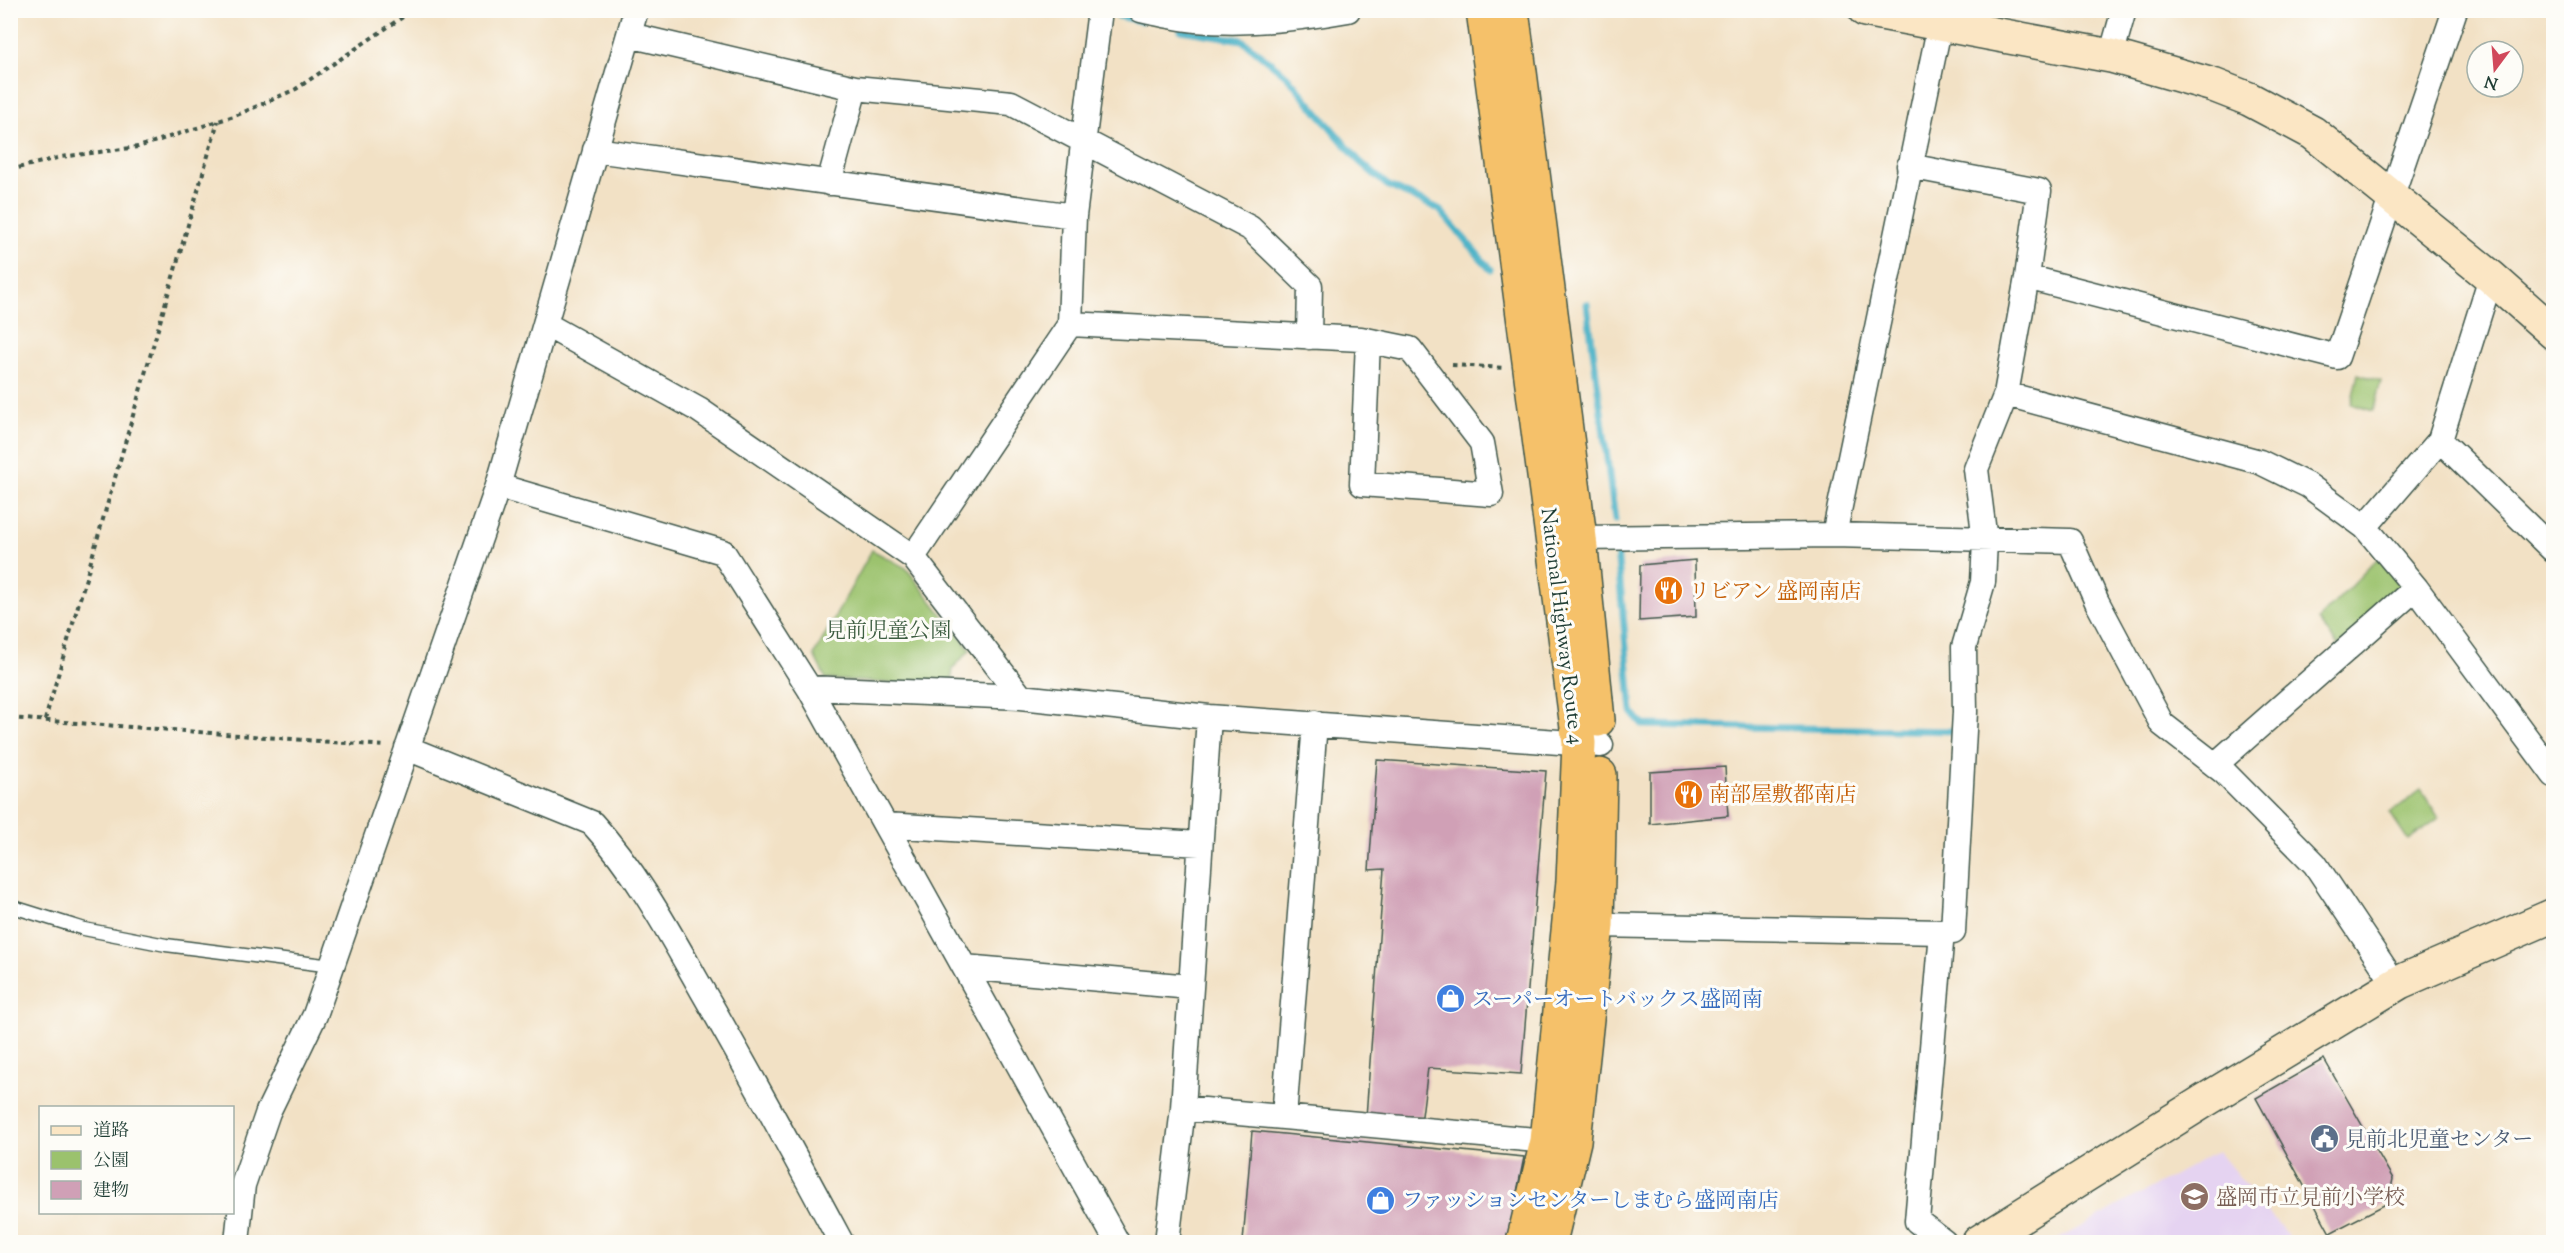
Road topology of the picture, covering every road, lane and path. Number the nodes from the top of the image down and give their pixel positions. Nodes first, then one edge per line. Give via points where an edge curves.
1 (413, 10) edge
2 (636, 10) edge
3 (1100, 10) edge
4 (1141, 10) edge
5 (1348, 10) edge
6 (1483, 10) edge
7 (1512, 10) edge
8 (1865, 10) edge
9 (2124, 10) edge
10 (2455, 10) edge
11 (1940, 24) junction
12 (629, 35) junction
13 (2111, 56) junction
14 (855, 88) junction
15 (218, 121) junction
16 (1083, 140) junction
17 (596, 150) junction
18 (1910, 166) junction
19 (10, 170) edge
20 (829, 183) junction
21 (2392, 196) junction
22 (1074, 216) junction
23 (2027, 277) junction
24 (2491, 277) junction
25 (546, 324) junction
26 (1070, 324) junction
27 (2553, 333) edge
28 (1310, 337) junction
29 (1368, 341) junction
30 (1421, 364) junction
31 (1530, 369) junction
32 (2006, 394) junction
33 (2440, 440) junction
34 (498, 486) junction
35 (2366, 527) junction
36 (1834, 535) junction
37 (1580, 538) junction
38 (1985, 541) junction
39 (2553, 551) edge
40 (913, 557) junction
41 (2416, 588) junction
42 (809, 688) junction
43 (1021, 697) junction
44 (1209, 717) junction
45 (10, 718) edge
46 (45, 720) junction
47 (1315, 723) junction
48 (1590, 744) junction
49 (407, 748) junction
50 (2215, 765) junction
51 (2553, 775) edge
52 (886, 825) junction
53 (1200, 844) junction
54 (10, 906) edge
55 (2553, 915) edge
56 (1597, 925) junction
57 (1942, 932) junction
58 (332, 966) junction
59 (964, 967) junction
60 (2395, 984) junction
61 (1191, 987) junction
62 (1183, 1108) junction
63 (1284, 1117) junction
64 (1547, 1141) junction
65 (237, 1242) edge
66 (841, 1242) edge
67 (1117, 1242) edge
68 (1167, 1242) edge
69 (1523, 1242) edge
70 (1550, 1242) edge
71 (1944, 1242) edge
72 (1979, 1242) edge

1 - 15 path via 296,89
2 - 12 street
3 - 16 street
4 - 5 street via 1197,20 1250,21 1304,18
6 - 31 highway, National Highway Route 4
7 - 37 highway, National Highway Route 4
8 - 11 street
9 - 13 street
10 - 21 street
11 - 13 street
11 - 18 street
12 - 14 street
12 - 17 street
13 - 21 street via 2249,99 2313,133
14 - 16 street via 1011,103
14 - 20 street
15 - 19 path via 138,147
15 - 46 path
16 - 22 street
16 - 28 street via 1250,228 1310,286
17 - 20 street
17 - 25 street
18 - 23 street via 2039,190
18 - 36 street
20 - 22 street
21 - 23 street via 2337,357
21 - 24 street
22 - 26 street
23 - 32 street
24 - 27 street
24 - 33 street
25 - 34 street
25 - 40 street via 699,410
26 - 28 street
26 - 40 street
28 - 29 street
29 - 30 street via 1410,349
29 - 30 street via 1362,484 1491,494 1482,443
30 - 31 path
31 - 48 highway, National Highway Route 4
32 - 35 street via 2260,462 2309,486
32 - 38 street via 1976,469
33 - 35 street
33 - 39 street
34 - 42 street via 723,552
34 - 49 street
35 - 41 street
36 - 37 street
36 - 38 street
37 - 48 highway, National Highway Route 4
38 - 50 street via 2070,541 2097,602 2162,724
38 - 57 street via 1983,582 1964,647 1965,712 1953,932
40 - 43 street
41 - 50 street
41 - 51 street
42 - 43 street
42 - 52 street
43 - 44 street
44 - 47 street
44 - 53 street
45 - 46 path
46 - 49 path
47 - 48 street
47 - 63 street
48 - 56 highway, National Highway Route 4
48 - 64 highway, National Highway Route 4
49 - 58 street
49 - 66 street via 592,823 614,847 670,933
50 - 60 street via 2315,864
52 - 53 street
52 - 59 street
53 - 61 street
54 - 58 lane via 84,929 166,945
55 - 60 street
56 - 57 street
56 - 70 highway, National Highway Route 4 via 1574,1142
57 - 71 street via 1917,1221
58 - 65 street via 315,1015 264,1123 243,1185
59 - 61 street
59 - 67 street
60 - 72 street
61 - 62 street
62 - 63 street
62 - 68 street
63 - 64 street
64 - 69 highway, National Highway Route 4

